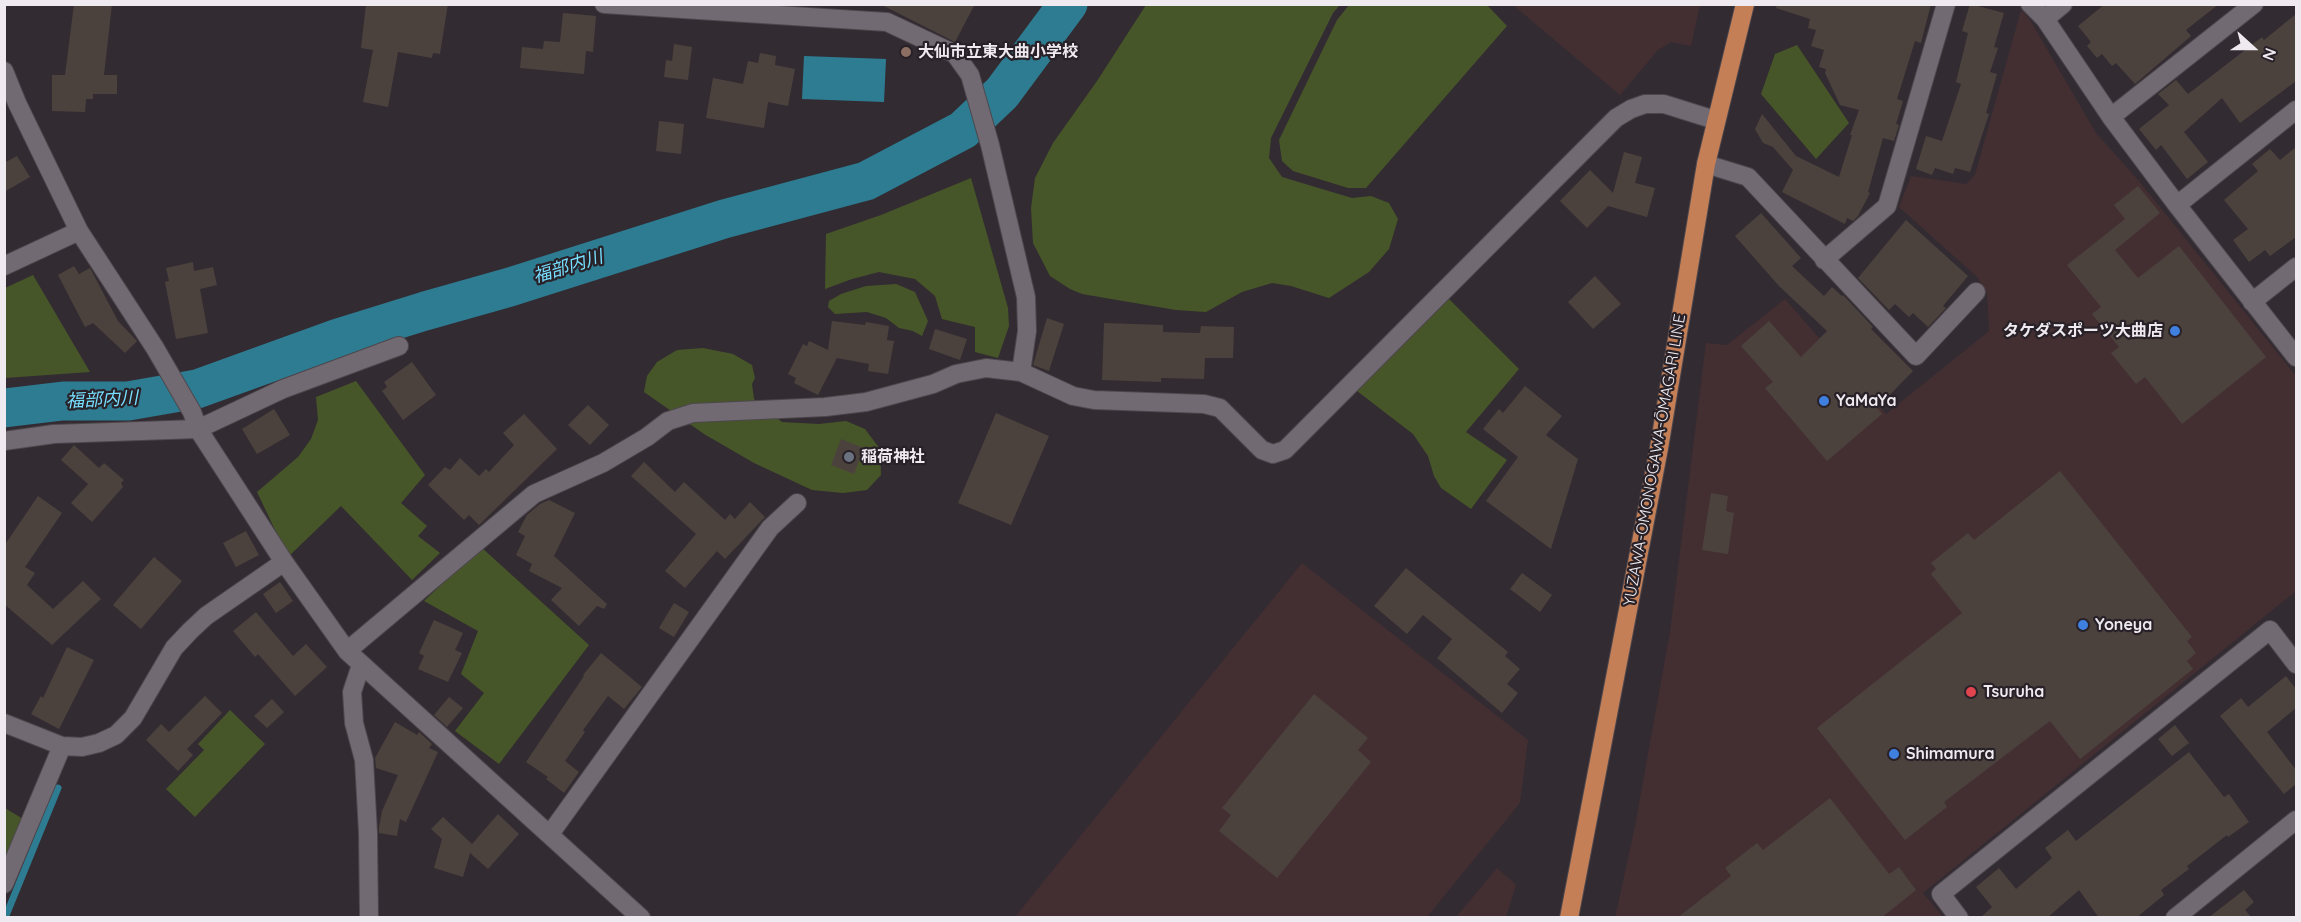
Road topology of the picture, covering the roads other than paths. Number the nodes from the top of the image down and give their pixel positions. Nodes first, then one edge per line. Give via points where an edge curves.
1 (604, 4) edge
2 (1745, 4) edge
3 (1946, 4) edge
4 (2031, 4) edge
5 (2063, 4) edge
6 (2254, 4) edge
7 (2045, 19) junction
8 (4, 71) edge
9 (2296, 110) edge
10 (2111, 117) junction
11 (1715, 120) junction
12 (1706, 164) junction
13 (2177, 205) junction
14 (79, 231) junction
15 (1824, 260) junction
16 (4, 266) edge
17 (2296, 267) edge
18 (1976, 292) dead end
19 (2252, 302) junction
20 (399, 346) dead end
21 (2296, 357) edge
22 (1021, 372) junction
23 (195, 421) junction
24 (4, 441) edge
25 (797, 503) dead end
26 (284, 562) junction
27 (347, 651) junction
28 (2296, 664) edge
29 (361, 665) junction
30 (4, 723) edge
31 (62, 746) junction
32 (2296, 820) edge
33 (550, 834) junction
34 (4, 884) edge
35 (369, 918) edge
36 (641, 918) edge
37 (1569, 918) edge
38 (1959, 918) edge
39 (2175, 918) edge

1 - 22 street via 887,22 955,54 970,75 1026,297 1027,331
2 - 11 main road, YUZAWA-OMONOGAWA-ŌMAGARI LINE
3 - 15 street via 1887,206
4 - 7 street
5 - 7 street
6 - 10 street
7 - 10 street
8 - 14 street
9 - 13 street
10 - 13 street
11 - 12 main road, YUZAWA-OMONOGAWA-ŌMAGARI LINE
11 - 22 street via 1664,104 1645,104 1616,118 1285,450 1273,454 1262,450 1220,408 1094,400 1073,396
12 - 15 street via 1748,177
12 - 37 main road, YUZAWA-OMONOGAWA-ŌMAGARI LINE via 1659,448
13 - 19 street
14 - 16 street
14 - 23 street via 155,348
15 - 18 street via 1916,356
17 - 19 street
19 - 21 street
20 - 23 street
22 - 27 street via 986,368 866,402 693,413 668,422 603,463 534,494
23 - 24 street
23 - 26 street
25 - 33 street via 770,528
26 - 27 street
26 - 31 street via 190,631 174,648 133,718 116,735 82,747
27 - 29 street
28 - 38 street via 2270,630 1941,894
29 - 33 street
29 - 35 street via 352,692 354,723 364,760
30 - 31 street
31 - 34 street
32 - 39 street
33 - 36 street

